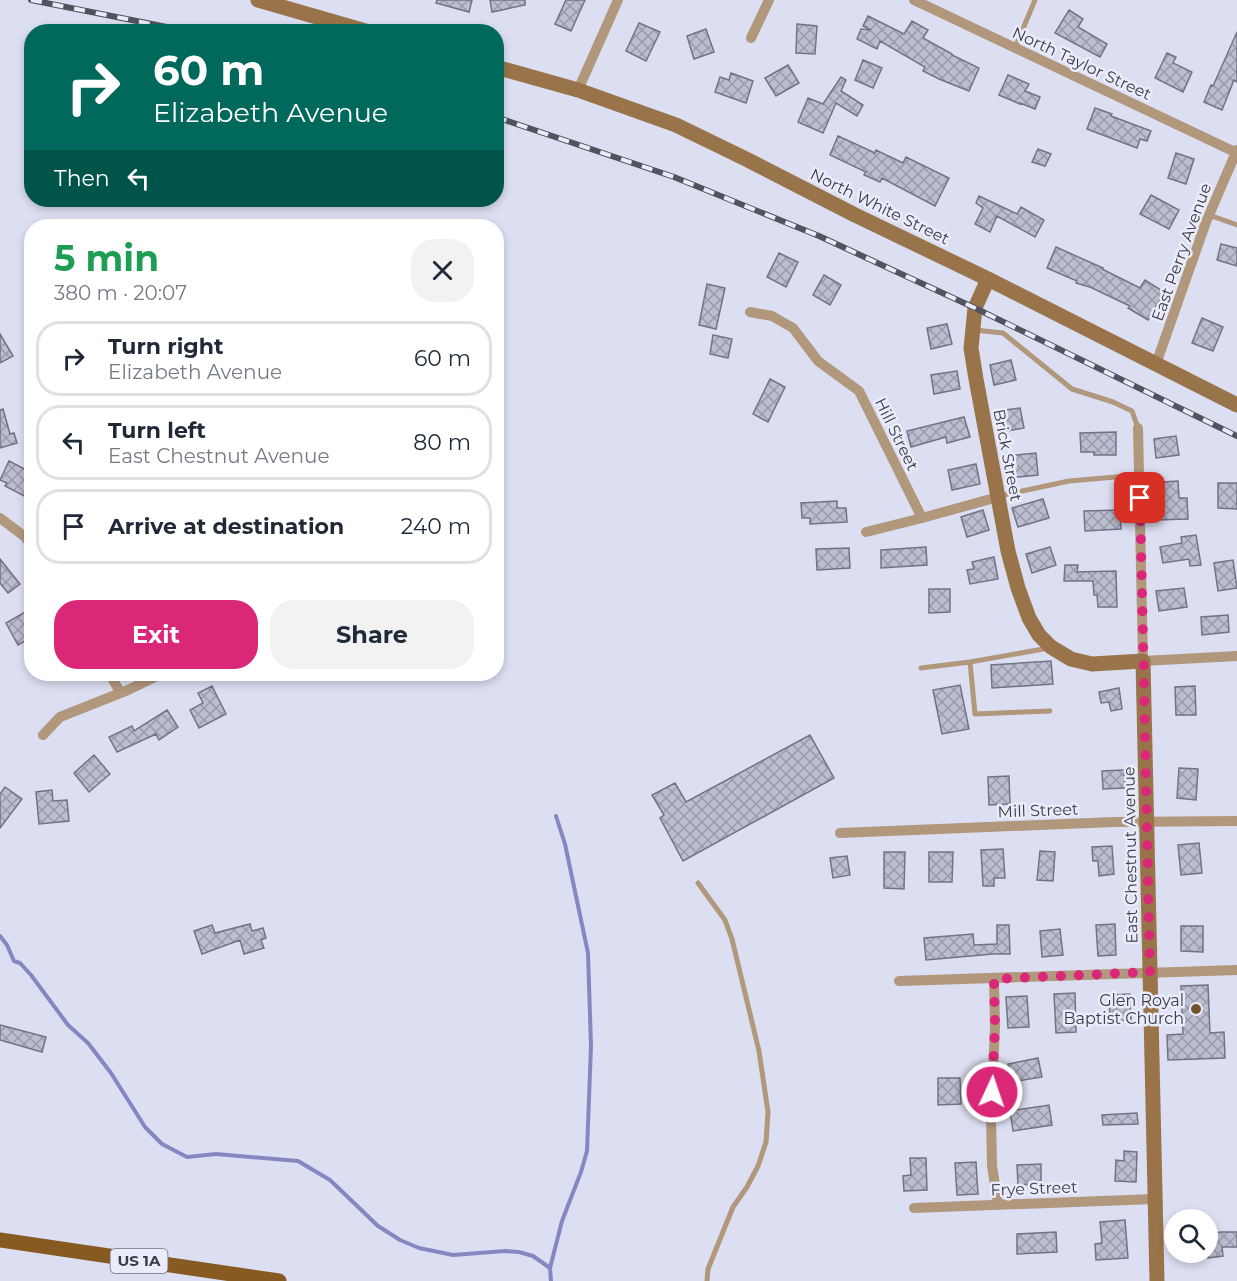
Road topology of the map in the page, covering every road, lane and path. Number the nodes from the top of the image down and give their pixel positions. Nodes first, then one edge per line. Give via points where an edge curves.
1 (258, 0) edge
2 (618, 0) edge
3 (769, 0) edge
4 (914, 0) edge
5 (1035, 0) edge
6 (341, 24) edge
7 (751, 38) dead end
8 (1015, 48) junction
9 (504, 70) edge
10 (578, 90) junction
11 (1237, 152) edge
12 (1209, 215) junction
13 (1237, 225) edge
14 (987, 279) junction
15 (750, 312) dead end
16 (972, 330) junction
17 (1156, 364) junction
18 (1237, 405) edge
19 (1138, 428) joint
20 (1139, 475) junction
21 (998, 496) junction
22 (0, 518) edge
23 (922, 518) junction
24 (866, 532) dead end
25 (24, 536) edge
26 (1051, 647) junction
27 (1237, 656) edge
28 (1143, 661) junction
29 (970, 662) junction
30 (921, 668) dead end
31 (114, 681) edge
32 (147, 681) edge
33 (120, 692) junction
34 (1050, 711) dead end
35 (43, 735) dead end
36 (1237, 821) edge
37 (1147, 823) junction
38 (840, 833) dead end
39 (698, 883) dead end
40 (1237, 970) edge
41 (1150, 972) junction
42 (994, 979) junction
43 (899, 981) dead end
44 (1155, 1199) junction
45 (998, 1204) junction
46 (914, 1208) dead end
47 (0, 1240) edge
48 (279, 1281) edge
49 (707, 1281) edge
50 (1157, 1281) edge

1 - 6 street
2 - 10 street
3 - 7 street
4 - 8 street, North Taylor Street
5 - 8 lane
8 - 11 street, North Taylor Street
9 - 10 street, North White Street
10 - 14 street, North White Street via 676,125
11 - 12 street, East Perry Avenue
12 - 13 lane
12 - 17 street, East Perry Avenue
14 - 16 street, Brick Street via 975,308
14 - 17 street, North White Street
15 - 23 street, Hill Street via 772,316 793,328 818,361 859,391
16 - 19 lane via 1003,333 1072,389 1132,411
16 - 21 street, Brick Street via 971,348
17 - 18 street, North White Street
19 - 20 street, East Chestnut Avenue
20 - 21 lane via 1069,481
20 - 28 street, East Chestnut Avenue
21 - 23 street
21 - 26 street, Brick Street via 1018,588 1029,618
22 - 25 street
23 - 24 street
26 - 28 street, Brick Street via 1071,659 1092,664
26 - 29 lane
27 - 28 street
28 - 37 street, East Chestnut Avenue
29 - 30 lane
29 - 34 lane via 975,714
31 - 33 street
32 - 33 street
33 - 35 street via 60,717
36 - 37 street, Mill Street
37 - 38 street, Mill Street
37 - 41 street, East Chestnut Avenue
39 - 49 lane via 725,920 732,939 759,1051 768,1112 766,1142 758,1166 733,1207 708,1269
40 - 41 street
41 - 42 street
41 - 44 street, East Chestnut Avenue
42 - 43 street
42 - 45 street via 991,1114 992,1166
44 - 45 street, Frye Street
44 - 50 street, East Chestnut Avenue
45 - 46 street, Frye Street
47 - 48 main road, US 1A

